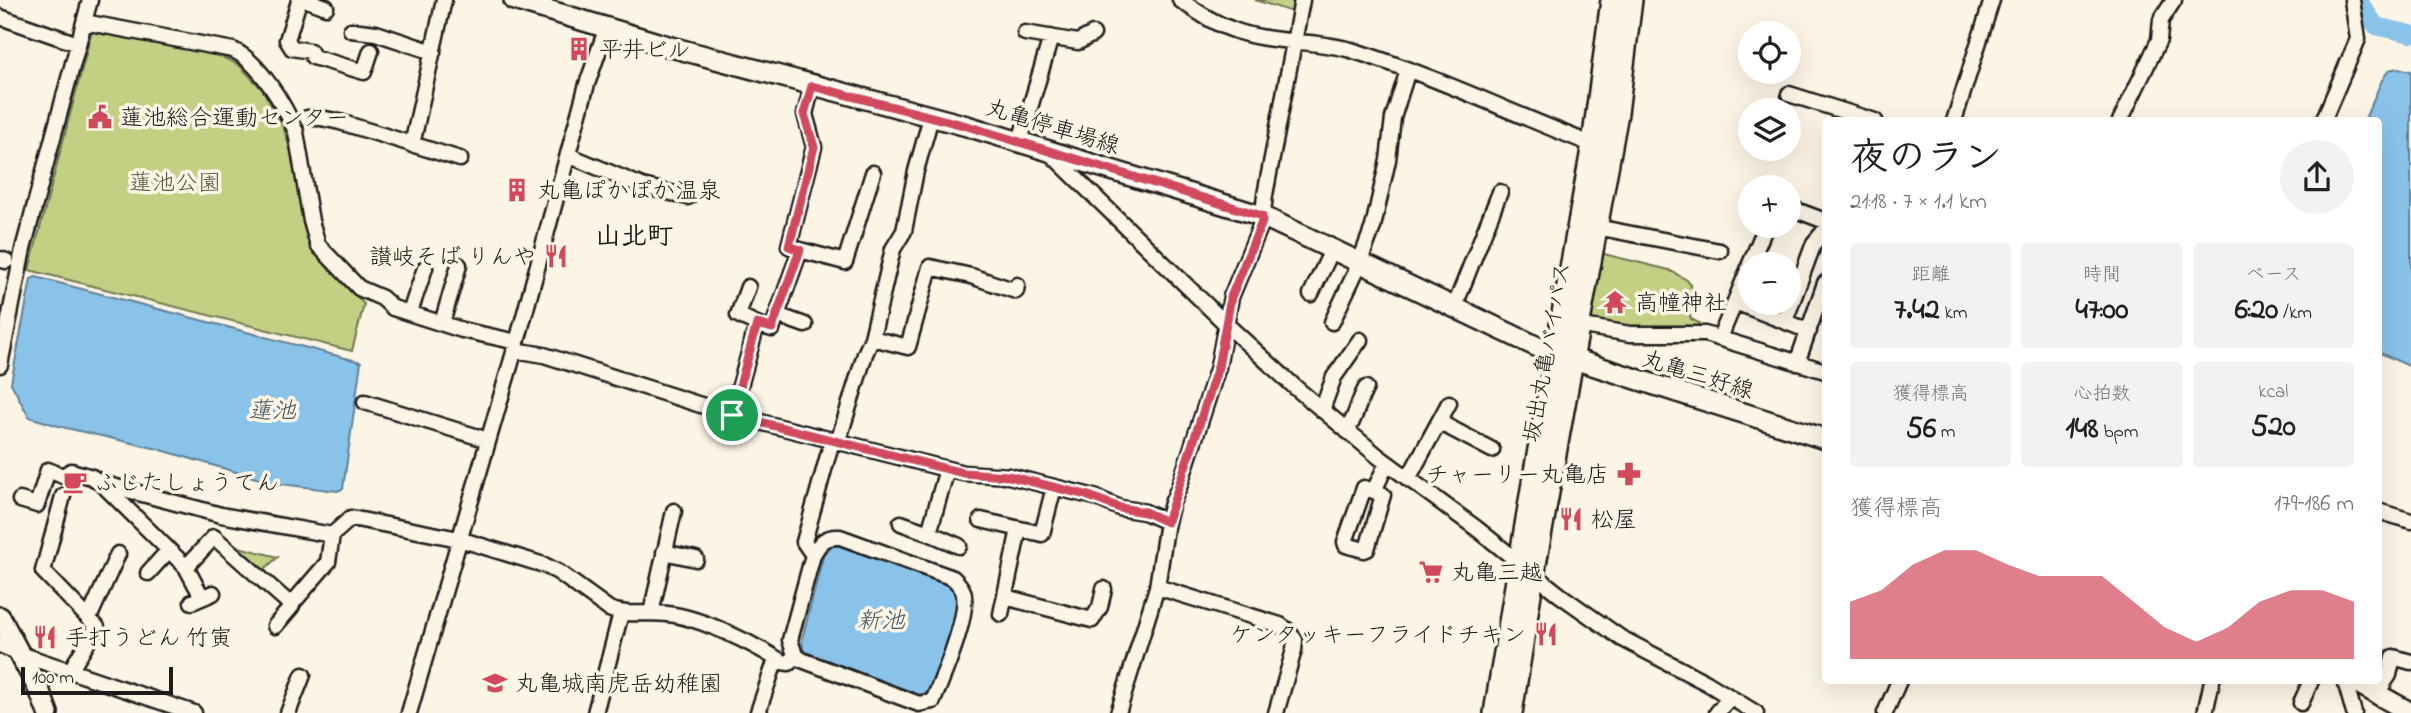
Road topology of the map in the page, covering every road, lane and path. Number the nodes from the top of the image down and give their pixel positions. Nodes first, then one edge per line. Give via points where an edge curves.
1 (90, 0) edge
2 (305, 0) edge
3 (444, 0) edge
4 (514, 0) edge
5 (1180, 0) edge
6 (1302, 0) edge
7 (1612, 0) edge
8 (1631, 0) edge
9 (1992, 0) edge
10 (2174, 0) edge
11 (2351, 0) edge
12 (326, 8) dead end
13 (0, 17) edge
14 (84, 22) junction
15 (607, 27) junction
16 (351, 30) dead end
17 (1025, 33) dead end
18 (1093, 34) dead end
19 (1051, 37) junction
20 (1293, 40) junction
21 (78, 44) junction
22 (371, 51) dead end
23 (433, 51) junction
24 (1408, 70) junction
25 (812, 86) junction
26 (1789, 94) dead end
27 (931, 117) junction
28 (1862, 117) edge
29 (1955, 117) edge
30 (2122, 117) edge
31 (2325, 117) edge
32 (307, 118) dead end
33 (1020, 141) junction
34 (412, 145) junction
35 (1045, 148) junction
36 (1602, 148) junction
37 (568, 155) junction
38 (460, 159) dead end
39 (873, 173) dead end
40 (1500, 192) dead end
41 (688, 197) dead end
42 (1801, 212) edge
43 (1262, 216) junction
44 (1822, 220) edge
45 (1596, 227) junction
46 (1822, 234) edge
47 (1333, 248) junction
48 (800, 250) junction
49 (1720, 251) dead end
50 (1359, 261) junction
51 (459, 265) dead end
52 (425, 268) dead end
53 (1017, 285) dead end
54 (748, 287) dead end
55 (1822, 292) edge
56 (1311, 294) dead end
57 (1738, 294) edge
58 (1735, 302) junction
59 (1454, 308) junction
60 (410, 312) junction
61 (777, 315) junction
62 (1785, 321) junction
63 (1332, 322) dead end
64 (442, 323) junction
65 (757, 324) junction
66 (1226, 324) junction
67 (805, 325) dead end
68 (1577, 325) junction
69 (1809, 331) junction
70 (872, 338) junction
71 (1720, 338) junction
72 (1360, 340) dead end
73 (516, 346) junction
74 (1564, 358) junction
75 (1797, 363) junction
76 (0, 365) edge
77 (1822, 370) edge
78 (1366, 388) dead end
79 (365, 402) dead end
80 (1449, 403) dead end
81 (1322, 410) junction
82 (732, 415) junction
83 (1439, 422) junction
84 (1348, 431) junction
85 (1822, 438) edge
86 (488, 440) junction
87 (835, 441) junction
88 (1492, 450) dead end
89 (1387, 463) junction
90 (947, 469) junction
91 (1408, 479) junction
92 (101, 483) junction
93 (1054, 487) junction
94 (1374, 491) dead end
95 (63, 496) dead end
96 (20, 500) dead end
97 (674, 511) dead end
98 (2382, 512) edge
99 (221, 515) junction
100 (981, 520) dead end
101 (2411, 521) edge
102 (1167, 522) junction
103 (901, 523) dead end
104 (1019, 528) junction
105 (929, 533) junction
106 (332, 535) junction
107 (214, 538) junction
108 (459, 539) junction
109 (959, 546) dead end
110 (169, 550) junction
111 (664, 552) junction
112 (118, 554) dead end
113 (813, 555) junction
114 (696, 559) dead end
115 (186, 567) junction
116 (1526, 569) junction
117 (148, 572) dead end
118 (1157, 587) junction
119 (1104, 589) dead end
120 (202, 597) dead end
121 (1005, 597) junction
122 (291, 605) junction
123 (621, 613) junction
124 (651, 614) junction
125 (1001, 614) dead end
126 (0, 617) edge
127 (89, 618) junction
128 (275, 626) dead end
129 (1, 644) edge
130 (21, 654) junction
131 (794, 655) junction
132 (776, 659) junction
133 (2411, 661) edge
134 (70, 671) junction
135 (303, 675) dead end
136 (1898, 684) edge
137 (2211, 684) edge
138 (2305, 684) edge
139 (2346, 684) edge
140 (2360, 684) edge
141 (2377, 693) junction
142 (1730, 697) junction
143 (2301, 703) dead end
144 (38, 713) edge
145 (48, 713) edge
146 (194, 713) edge
147 (288, 713) edge
148 (409, 713) edge
149 (595, 713) edge
150 (758, 713) edge
151 (1118, 713) edge
152 (1276, 713) edge
153 (1495, 713) edge
154 (1511, 713) edge
155 (1717, 713) edge
156 (1756, 713) edge
157 (1885, 713) edge
158 (2205, 713) edge
159 (2354, 713) edge
160 (2411, 713) edge

1 - 14 street
2 - 12 street
2 - 22 street via 299,1 287,40 292,48 364,72
3 - 23 street
4 - 15 main road, 丸亀停車場線
5 - 20 street via 1233,30
6 - 20 street
7 - 36 highway, 坂出丸亀バイパス
8 - 36 highway, 坂出丸亀バイパス via 1625,62
9 - 29 street
10 - 30 street via 2161,20 2159,40
11 - 31 street via 2358,39
13 - 21 street
14 - 21 street
14 - 60 street via 233,50 249,59 296,132 318,245 359,288
15 - 25 main road, 丸亀停車場線
15 - 37 street
16 - 23 street
17 - 19 street
18 - 19 street via 1078,42
19 - 33 street
20 - 24 street via 1349,50
20 - 43 street
21 - 76 street via 25,242
23 - 34 street
24 - 36 street
24 - 50 street via 1395,109 1373,227
25 - 27 main road, 丸亀停車場線
25 - 48 street via 804,114 814,147 789,246
26 - 28 street
27 - 33 main road, 丸亀停車場線
27 - 70 street
32 - 34 street via 340,122
33 - 35 main road, 丸亀停車場線
34 - 38 street
35 - 43 main road, 丸亀停車場線
35 - 66 street
36 - 45 highway, 坂出丸亀バイパス
36 - 74 highway, 坂出丸亀バイパス
37 - 41 street via 642,186
37 - 73 street
39 - 48 street via 845,261
40 - 59 street
42 - 44 street
43 - 47 main road, 丸亀停車場線
43 - 66 street via 1231,297
45 - 49 street
45 - 68 highway, 坂出丸亀バイパス
46 - 62 street via 1814,243
47 - 50 main road, 丸亀停車場線
47 - 56 street
48 - 61 street
50 - 59 main road, 丸亀停車場線
50 - 63 street
51 - 64 street via 450,279
52 - 60 street
53 - 70 street via 1016,291 930,267 908,347
54 - 65 street via 738,315
55 - 69 street
57 - 58 street
58 - 62 street
58 - 71 street
59 - 74 main road, 丸亀停車場線
60 - 64 street
61 - 65 street via 772,328
61 - 67 street
62 - 69 street
64 - 73 street
65 - 82 street
66 - 81 street
66 - 102 street via 1218,367
68 - 71 street via 1630,334
68 - 74 highway, 坂出丸亀バイパス
69 - 75 street
70 - 87 street
71 - 75 street
72 - 81 street via 1334,377
73 - 82 street
73 - 86 street
74 - 85 main road, 丸亀三好線
74 - 116 highway, 坂出丸亀バイパス
75 - 77 street
78 - 84 street
79 - 86 street
80 - 83 street
81 - 84 street
82 - 87 street
83 - 88 street
83 - 91 street
84 - 89 street
86 - 108 street
87 - 90 street
87 - 113 street via 804,542
89 - 91 street
89 - 94 street
90 - 93 street
90 - 105 street
91 - 116 street
92 - 96 street via 71,471 63,475 48,470 37,505
92 - 99 street
92 - 110 street
93 - 102 street
93 - 104 street via 1042,534
95 - 127 street via 43,571
97 - 111 street
98 - 101 street
99 - 106 street
99 - 107 street
100 - 104 street
102 - 118 street
103 - 105 street
104 - 121 street
105 - 109 street
106 - 108 street via 351,518
106 - 122 street via 328,562
107 - 115 street
107 - 122 street
108 - 123 street via 544,565
108 - 148 street
110 - 115 street
110 - 117 street
111 - 114 street
111 - 124 street
112 - 127 street
113 - 131 street via 790,640
113 - 131 street via 820,542 840,537 953,578 964,599 954,650 933,701 919,704
115 - 120 street
116 - 142 street via 1621,638
116 - 153 highway, 坂出丸亀バイパス
116 - 154 highway, 坂出丸亀バイパス
118 - 151 street
118 - 152 street via 1287,630 1295,640 1294,650
119 - 121 street via 1092,620
121 - 125 street
122 - 128 street
123 - 124 street
123 - 149 street
124 - 132 street via 690,618
126 - 130 main road
127 - 134 street via 97,627
129 - 130 street
129 - 144 main road
130 - 134 street
130 - 145 main road
131 - 132 street via 789,663
132 - 150 street
133 - 141 street via 2393,657 2389,675
134 - 146 street
135 - 147 street
136 - 157 street
137 - 158 street
138 - 143 street
139 - 159 street
140 - 141 main road
141 - 160 main road
142 - 155 street
142 - 156 street

